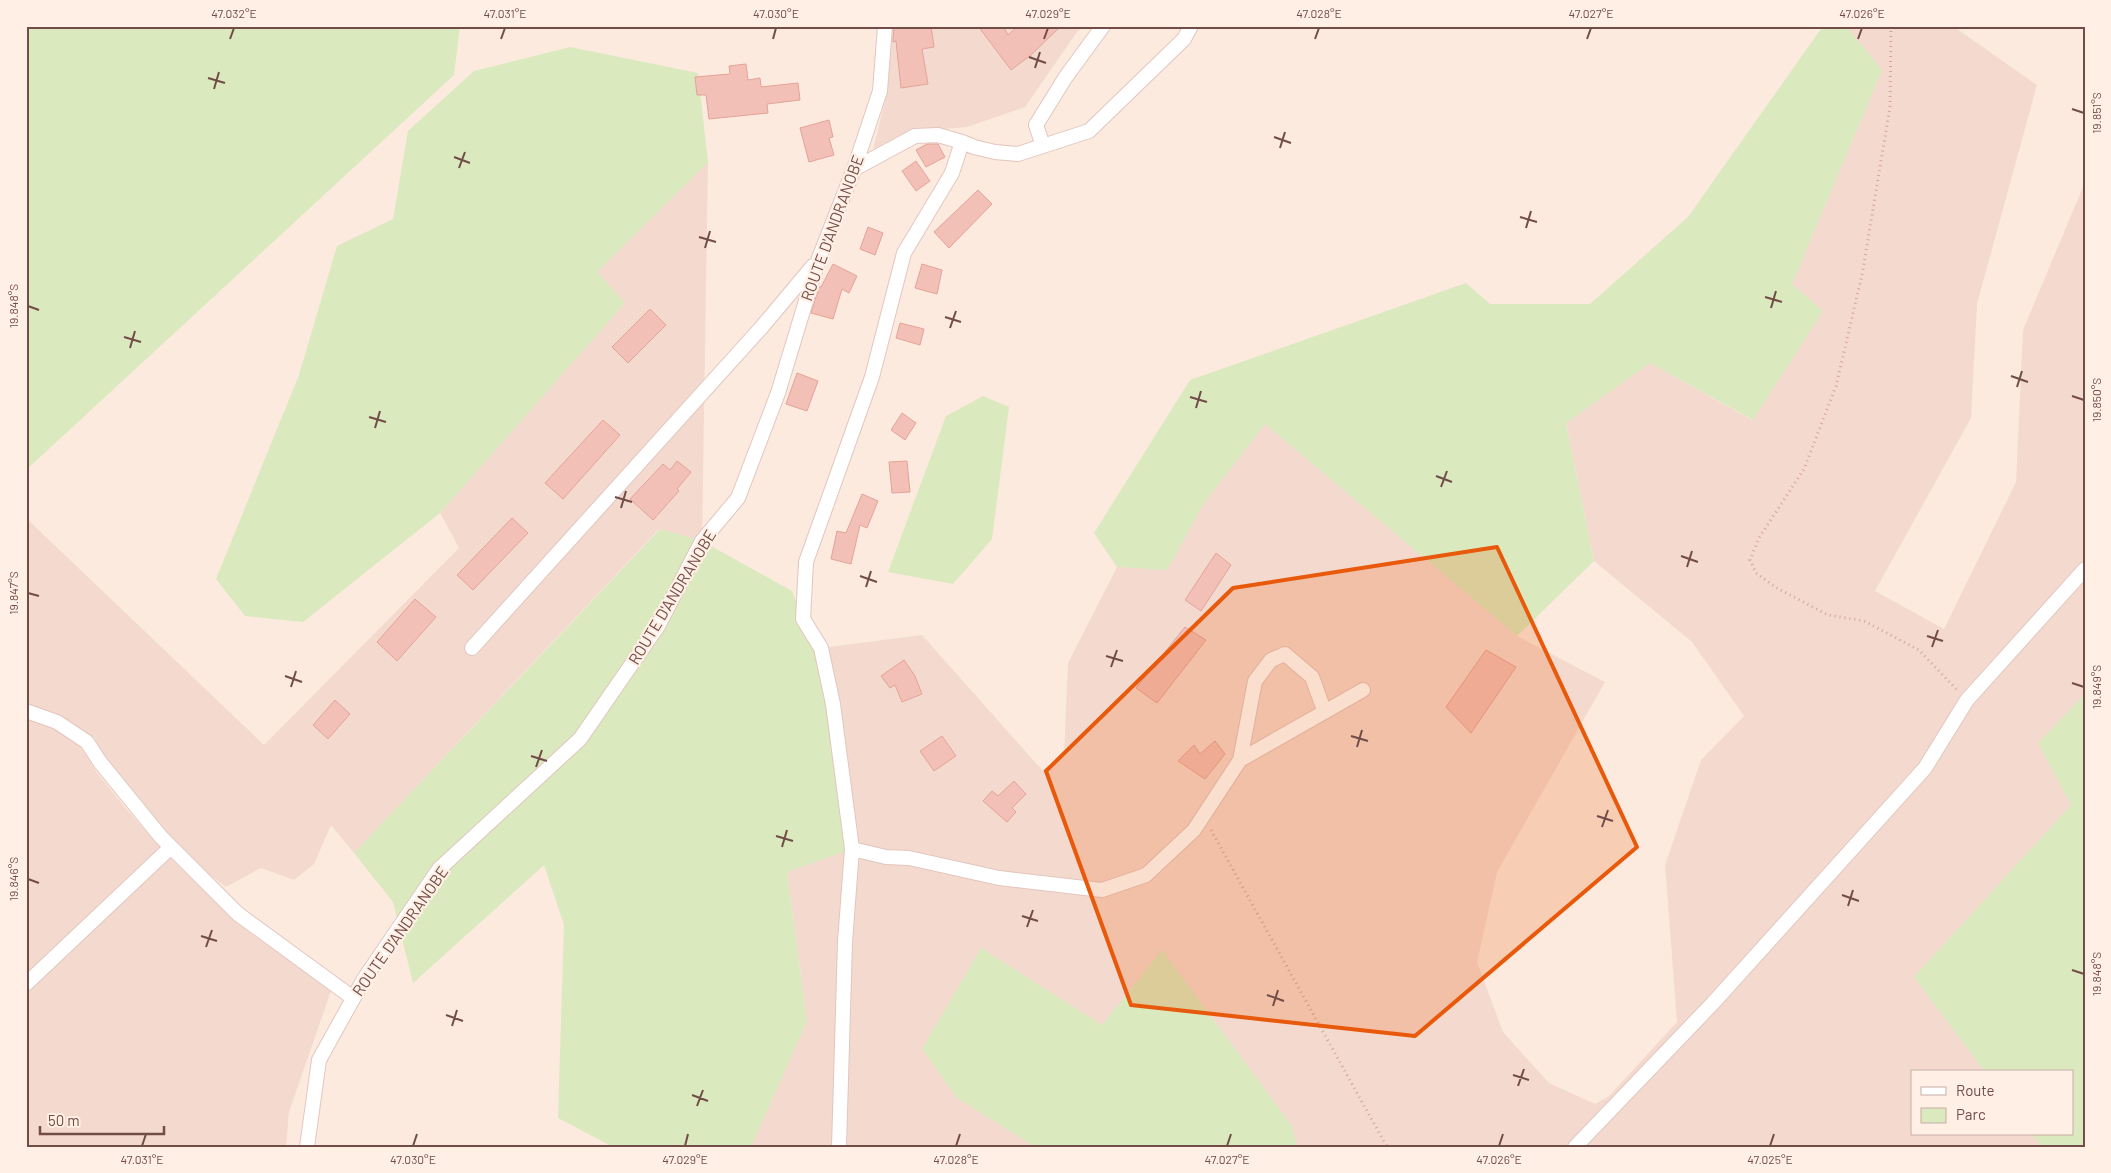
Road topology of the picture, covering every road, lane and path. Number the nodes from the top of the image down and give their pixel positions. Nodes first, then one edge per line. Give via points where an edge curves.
1 (886, 26) edge
2 (1103, 26) edge
3 (1191, 26) edge
4 (1891, 26) edge
5 (962, 142) junction
6 (1043, 146) junction
7 (854, 169) junction
8 (819, 258) junction
9 (2085, 568) edge
10 (472, 648) dead end
11 (1363, 690) dead end
12 (1967, 700) junction
13 (1324, 710) junction
14 (26, 712) edge
15 (1240, 760) junction
16 (1203, 816) junction
17 (171, 847) junction
18 (852, 849) junction
19 (26, 984) edge
20 (353, 998) junction
21 (307, 1147) edge
22 (840, 1147) edge
23 (1387, 1147) edge
24 (1575, 1147) edge

1 - 7 street, ROUTE D'ANDRANOBE via 880,91
2 - 6 street via 1036,125
3 - 6 street via 1184,39 1089,131
4 - 12 path via 1890,107 1862,275 1836,386 1804,468 1759,538 1750,560 1756,573 1775,587 1828,616 1864,621 1919,650
5 - 6 street via 995,152 1018,154
5 - 7 street via 938,134 915,136
5 - 18 street via 952,173 904,253 872,377 806,562 804,619 821,648 833,704
7 - 8 street, ROUTE D'ANDRANOBE
8 - 10 street via 761,328
8 - 20 street, ROUTE D'ANDRANOBE via 778,393 738,498 702,541 658,626 580,739 439,869
9 - 12 street
11 - 13 street
12 - 24 street via 1925,768 1713,1003
13 - 15 street
13 - 15 street via 1312,677 1285,654 1271,660 1255,680
14 - 17 street via 57,722 87,742
15 - 16 street
16 - 18 street via 1194,830 1146,875 1102,890 999,878
16 - 23 path
17 - 19 street
17 - 20 street via 238,914
18 - 22 street via 845,942
20 - 21 street, ROUTE D'ANDRANOBE via 319,1060

